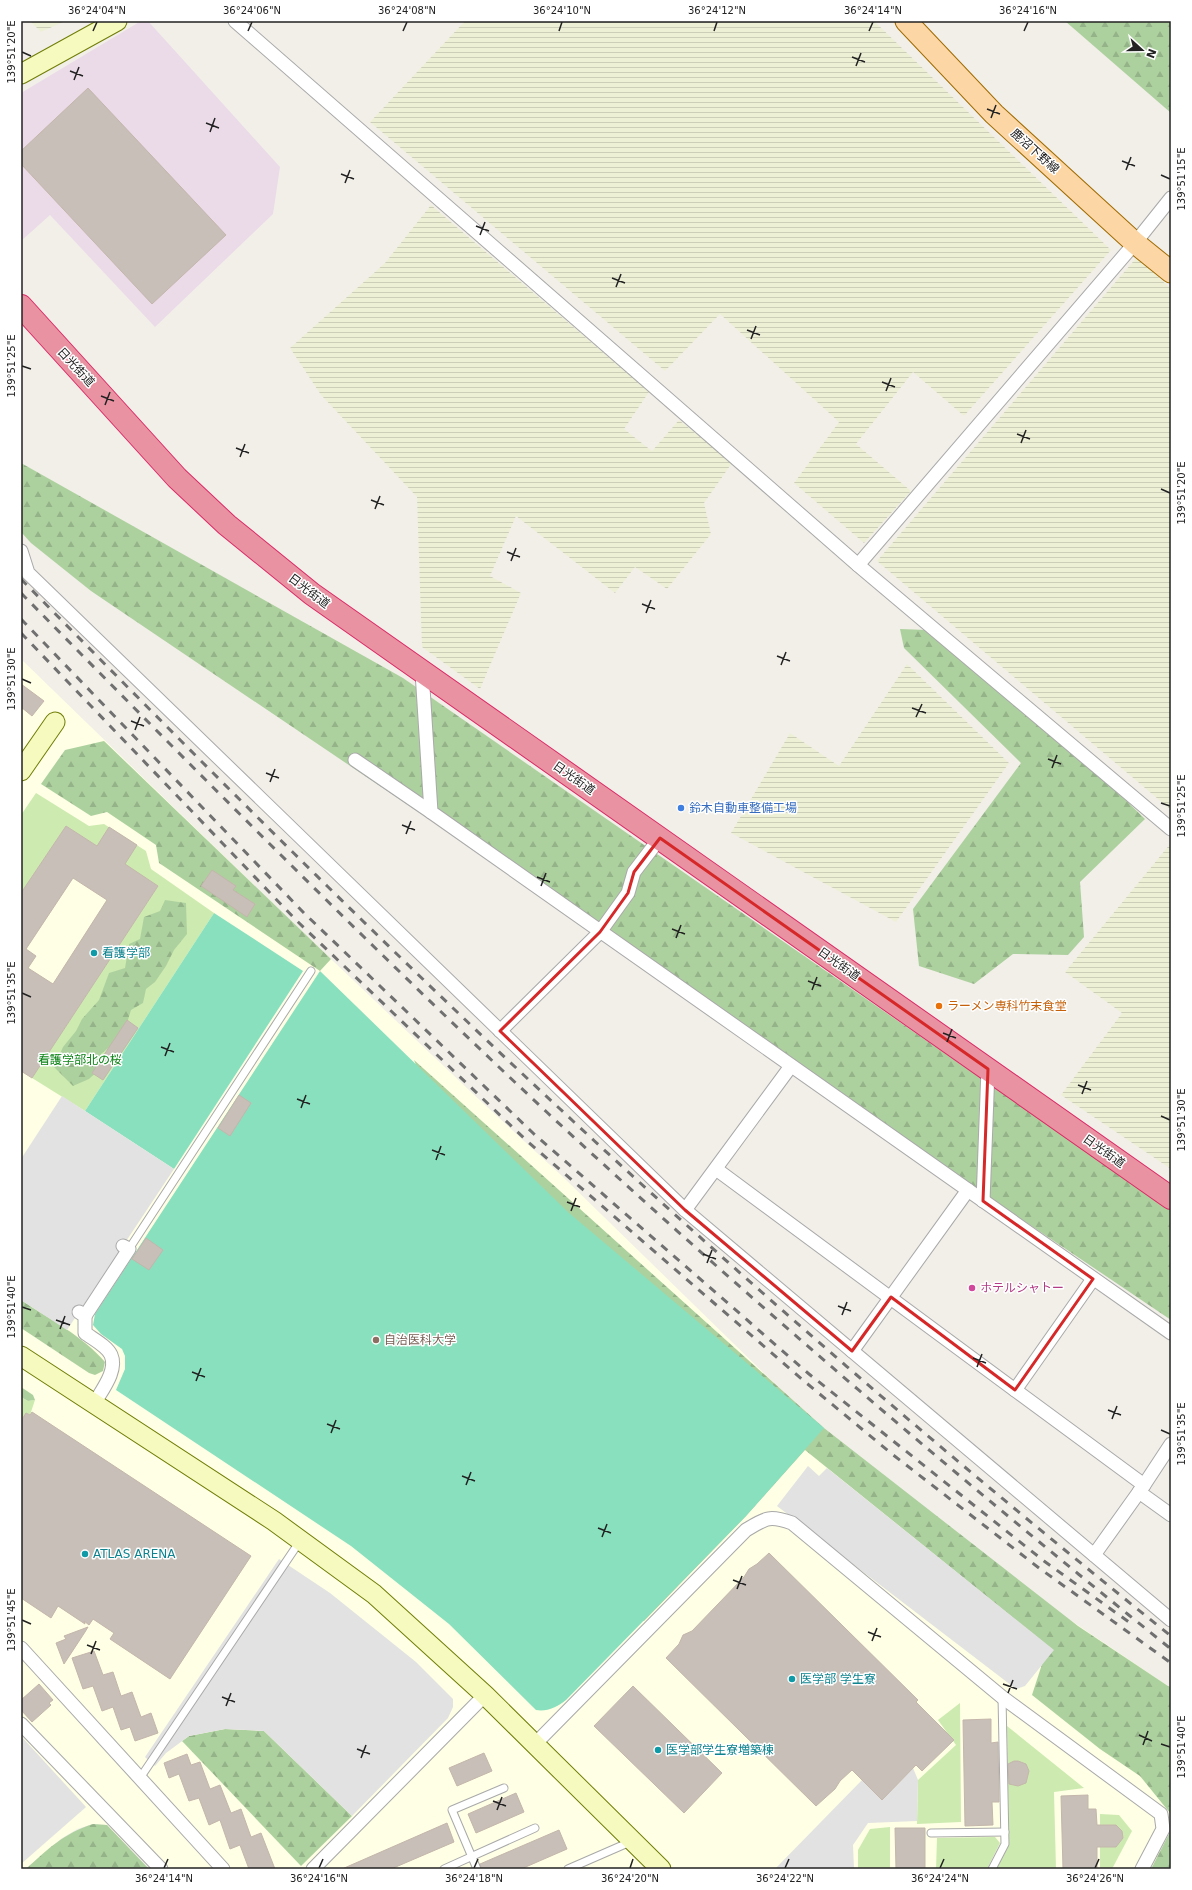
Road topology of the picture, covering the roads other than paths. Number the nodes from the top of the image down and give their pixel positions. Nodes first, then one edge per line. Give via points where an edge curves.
1 (118, 21) edge
2 (235, 21) edge
3 (906, 21) edge
4 (21, 74) edge
5 (1171, 198) edge
6 (1135, 242) junction
7 (1171, 272) edge
8 (21, 306) edge
9 (21, 551) edge
10 (858, 565) junction
11 (422, 672) junction
12 (55, 722) dead end
13 (355, 760) dead end
14 (22, 765) edge
15 (431, 812) junction
16 (1171, 829) edge
17 (660, 838) junction
18 (600, 932) junction
19 (311, 971) dead end
20 (500, 1031) junction
21 (791, 1066) junction
22 (988, 1069) junction
23 (716, 1168) junction
24 (968, 1190) junction
25 (1171, 1198) edge
26 (983, 1201) junction
27 (685, 1210) junction
28 (126, 1247) joint
29 (1093, 1279) junction
30 (891, 1297) junction
31 (1171, 1333) edge
32 (852, 1351) junction
33 (21, 1356) edge
34 (1015, 1390) junction
35 (94, 1404) junction
36 (1171, 1444) edge
37 (1141, 1488) junction
38 (1171, 1515) edge
39 (300, 1541) junction
40 (1094, 1555) junction
41 (1171, 1620) edge
42 (21, 1648) edge
43 (485, 1695) junction
44 (1002, 1697) junction
45 (21, 1724) edge
46 (535, 1744) junction
47 (140, 1778) junction
48 (504, 1788) dead end
49 (535, 1828) dead end
50 (1005, 1832) junction
51 (931, 1833) dead end
52 (632, 1841) junction
53 (472, 1857) junction
54 (161, 1869) edge
55 (223, 1869) edge
56 (313, 1869) edge
57 (444, 1869) edge
58 (478, 1869) edge
59 (568, 1869) edge
60 (661, 1869) edge
61 (992, 1869) edge
62 (1142, 1869) edge

1 - 4 street
2 - 10 street
3 - 6 main road, 鹿沼下野線 via 994,114
5 - 6 street
6 - 7 main road, 鹿沼下野線
6 - 10 street
8 - 11 highway, 日光街道 via 177,478 227,525 312,594
9 - 20 street via 28,573
10 - 16 street
11 - 15 street
11 - 17 highway, 日光街道
12 - 14 street
13 - 15 street
15 - 18 street
17 - 18 street via 634,872 628,893
17 - 22 highway, 日光街道
18 - 20 street
18 - 21 street
19 - 28 lane
20 - 27 street
21 - 23 street
21 - 24 street
22 - 25 highway, 日光街道
22 - 26 street
23 - 27 street
23 - 30 street
24 - 26 street
24 - 30 street
26 - 29 street
27 - 32 street
28 - 35 street via 82,1314 85,1333 111,1355 113,1366
29 - 31 street
29 - 34 street
30 - 32 street
30 - 34 street
32 - 40 street
33 - 35 street
34 - 37 street
35 - 39 street
36 - 37 street
37 - 38 street
37 - 40 street
39 - 43 street via 374,1594
39 - 47 lane
40 - 41 street
42 - 47 street
43 - 46 street
43 - 56 street
44 - 46 street via 792,1523 776,1518 760,1521 746,1530
44 - 50 lane
44 - 62 street via 1161,1814 1163,1829
45 - 54 street
46 - 52 street
47 - 55 street
48 - 53 lane via 452,1810
49 - 53 lane
50 - 51 lane
50 - 61 lane via 1005,1844
52 - 59 lane
52 - 60 street
53 - 57 lane
53 - 58 lane

